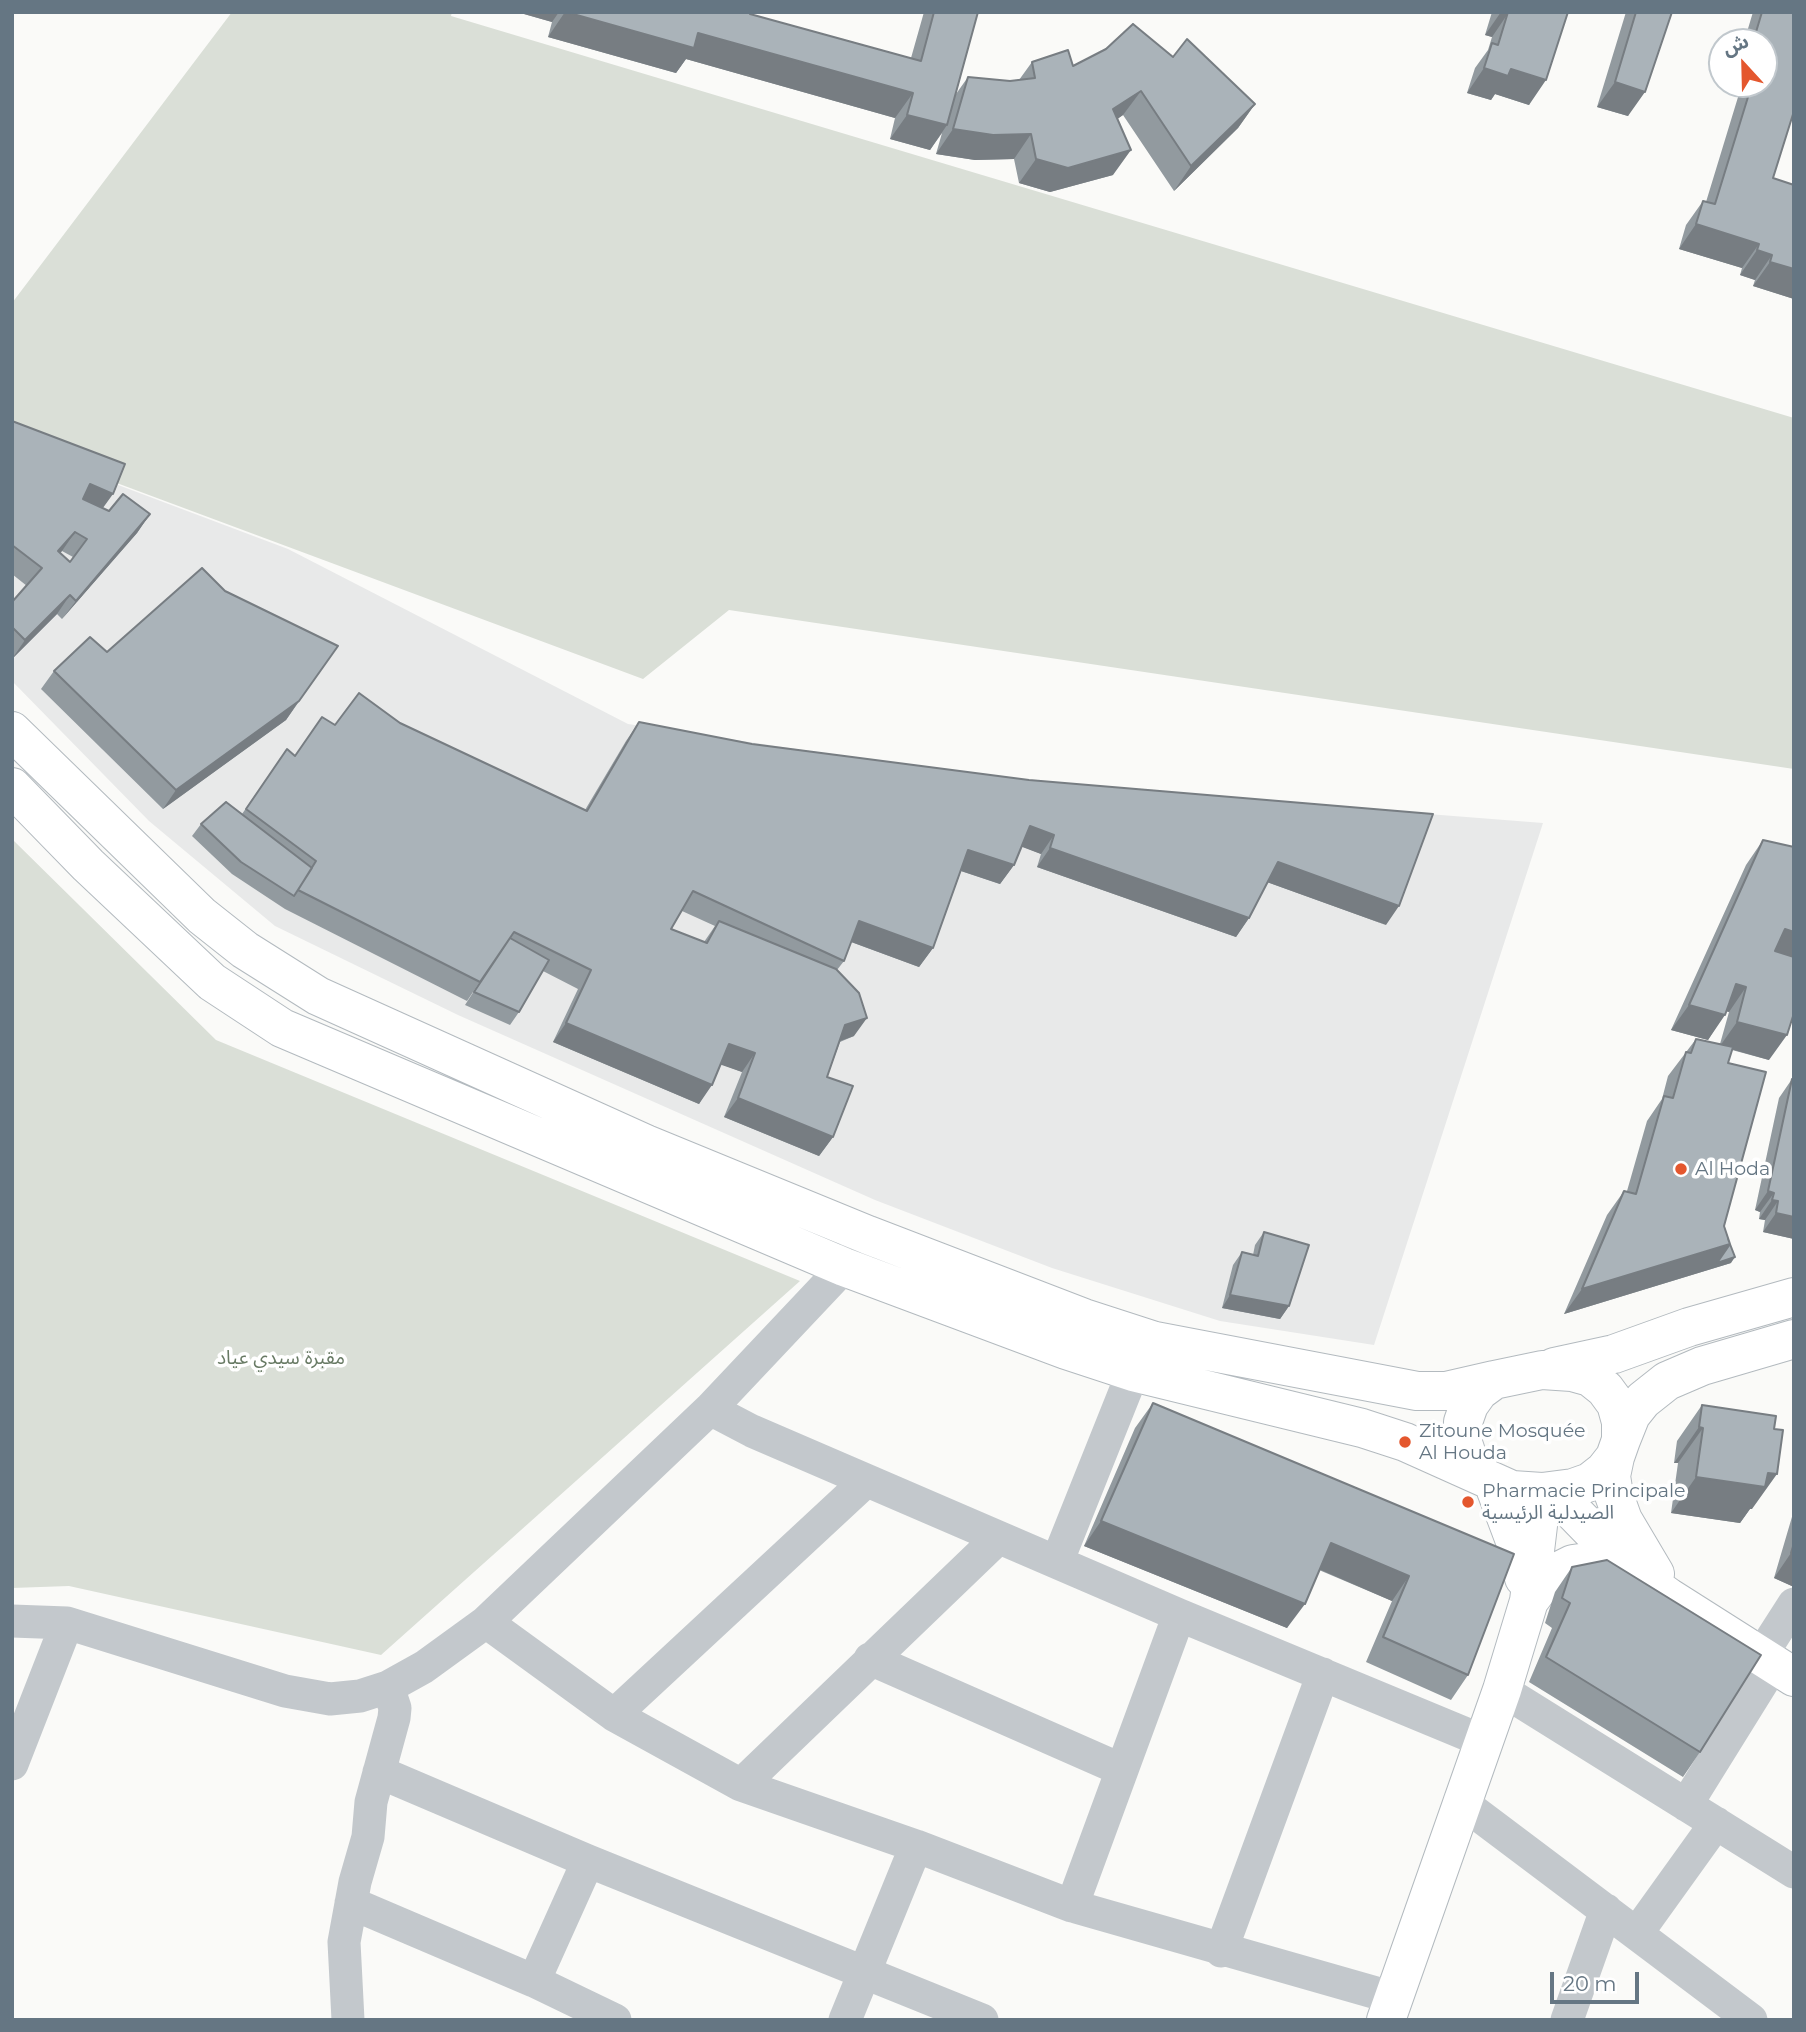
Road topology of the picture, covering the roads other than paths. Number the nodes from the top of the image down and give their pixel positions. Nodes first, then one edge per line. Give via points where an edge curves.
1 (12, 731) edge
2 (67, 786) junction
3 (25, 801) edge
4 (532, 1093) junction
5 (515, 1129) junction
6 (869, 1235) junction
7 (844, 1267) junction
8 (1794, 1297) edge
9 (1794, 1339) edge
10 (1542, 1370) junction
11 (1133, 1371) junction
12 (1494, 1380) junction
13 (710, 1409) junction
14 (1618, 1448) junction
15 (1486, 1479) junction
16 (866, 1481) junction
17 (1547, 1492) junction
18 (998, 1538) junction
19 (1057, 1562) junction
20 (1629, 1569) junction
21 (1668, 1597) junction
22 (1529, 1601) junction
23 (1794, 1604) edge
24 (1179, 1615) junction
25 (12, 1621) edge
26 (486, 1622) junction
27 (67, 1623) junction
28 (870, 1659) junction
29 (1775, 1666) edge
30 (1323, 1674) junction
31 (388, 1687) junction
32 (1502, 1690) junction
33 (614, 1714) junction
34 (1483, 1741) junction
35 (12, 1764) edge
36 (1120, 1769) junction
37 (379, 1772) junction
38 (741, 1785) junction
39 (1460, 1801) junction
40 (1686, 1804) junction
41 (1716, 1823) junction
42 (916, 1846) junction
43 (588, 1861) junction
44 (1794, 1872) edge
45 (351, 1903) junction
46 (1072, 1906) junction
47 (1606, 1910) junction
48 (1637, 1933) junction
49 (1221, 1951) junction
50 (865, 1973) junction
51 (534, 1982) junction
52 (1714, 2008) edge
53 (1390, 2009) edge
54 (348, 2020) edge
55 (615, 2020) edge
56 (845, 2020) edge
57 (982, 2020) edge
58 (1567, 2020) edge
59 (1751, 2020) edge

1 - 2 main road
2 - 3 main road
2 - 4 main road via 202,916 245,950 318,996
3 - 5 main road via 152,928 246,1006 282,1028
4 - 5 main road
4 - 6 main road
5 - 7 main road
6 - 7 street
6 - 12 main road via 1155,1341 1417,1391 1446,1391
7 - 11 main road
7 - 13 street
8 - 10 main road via 1614,1354
9 - 14 main road via 1667,1381 1631,1415
10 - 12 main road
10 - 14 main road via 1590,1377 1605,1389 1621,1422
11 - 15 main road via 1362,1428
11 - 19 street
12 - 15 main road via 1479,1391 1463,1422 1468,1458
13 - 16 street
13 - 26 street
14 - 17 main road via 1604,1471 1590,1482
14 - 21 main road via 1611,1476 1623,1520
15 - 17 main road via 1512,1490
15 - 22 main road via 1515,1541
16 - 18 street
16 - 33 street
17 - 20 main road
17 - 22 main road
18 - 19 street
18 - 28 street
19 - 24 street
20 - 21 main road
20 - 22 main road via 1602,1560 1573,1564 1546,1577
21 - 29 main road
22 - 32 main road
23 - 29 street
24 - 30 street
24 - 36 street
25 - 27 street
26 - 31 street
26 - 33 street
27 - 31 street via 285,1691 330,1699
27 - 35 street
28 - 36 street
28 - 38 street
29 - 40 street
30 - 34 street
30 - 49 street
31 - 37 street via 394,1718
32 - 34 main road
32 - 40 street
33 - 38 street
34 - 39 main road
36 - 46 street
37 - 43 street
37 - 45 street
38 - 42 street
39 - 47 street
39 - 53 main road
40 - 41 street
41 - 44 street
41 - 48 street
42 - 46 street
42 - 50 street
43 - 50 street
43 - 51 street
45 - 51 street
45 - 54 street via 344,1942
46 - 49 street
47 - 48 street
47 - 58 street
48 - 52 street
49 - 53 street
50 - 56 street
50 - 57 street
51 - 55 street
52 - 59 street

